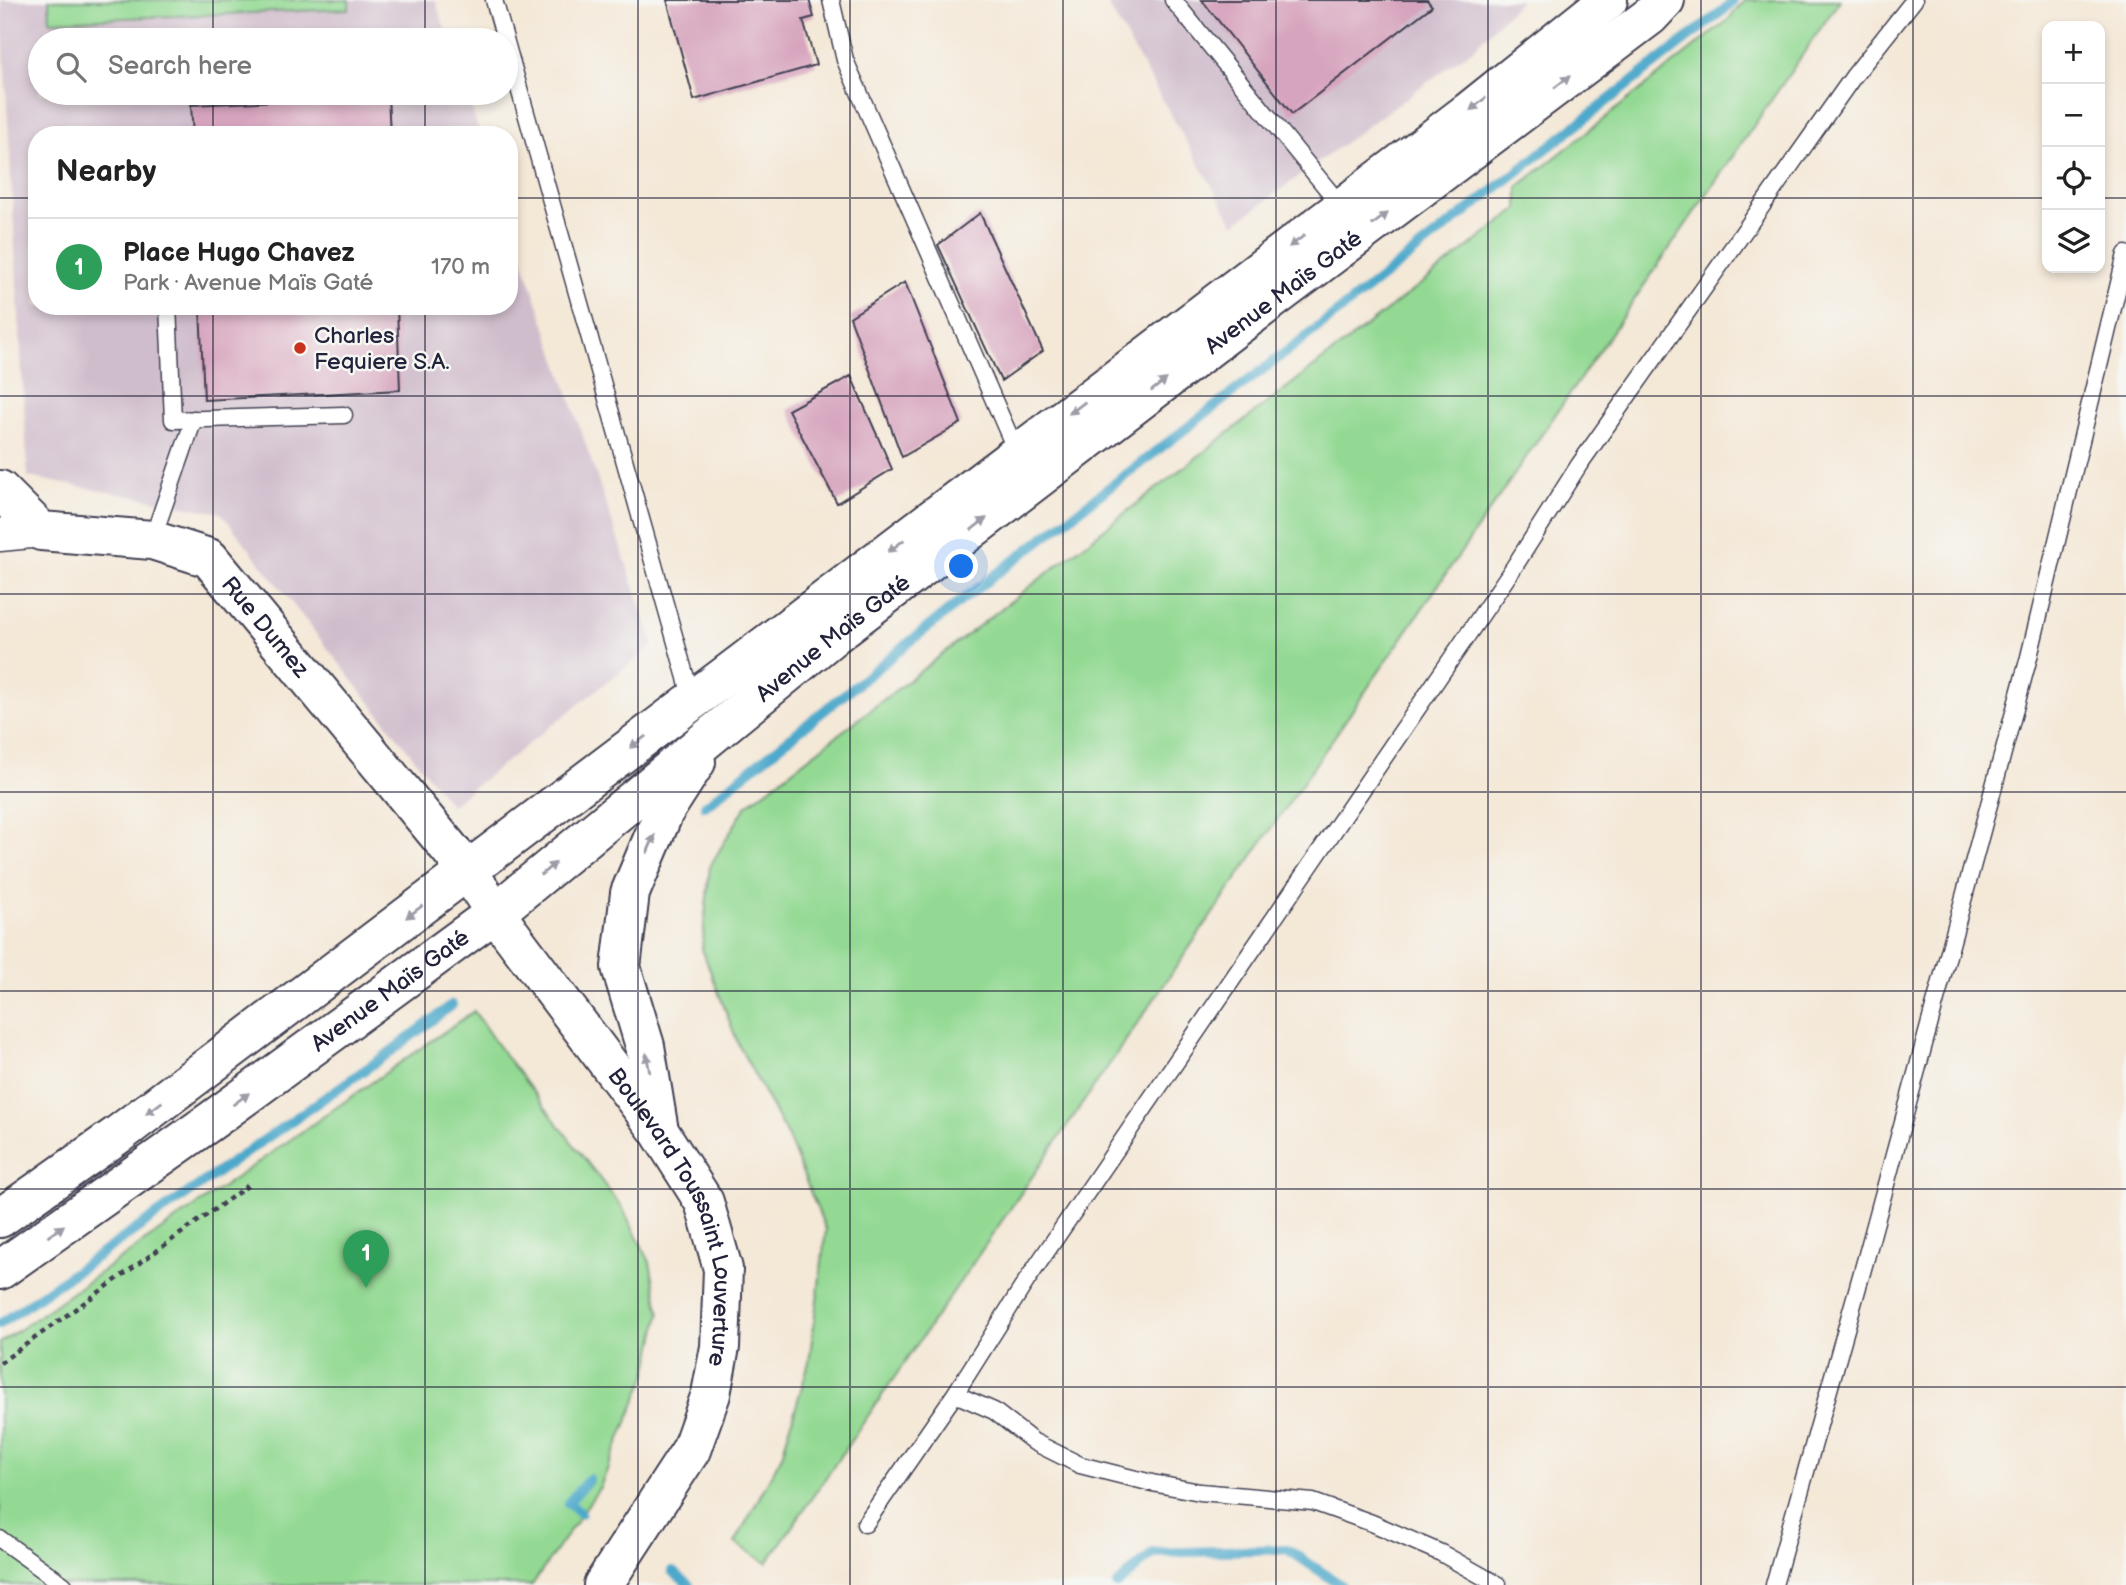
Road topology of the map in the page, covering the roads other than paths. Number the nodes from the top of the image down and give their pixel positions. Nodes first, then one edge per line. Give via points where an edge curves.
1 (494, 0) edge
2 (831, 0) edge
3 (1172, 0) edge
4 (1608, 0) edge
5 (1665, 0) edge
6 (1914, 0) edge
7 (502, 28) edge
8 (518, 85) edge
9 (1342, 207) junction
10 (2126, 254) edge
11 (168, 315) edge
12 (344, 415) dead end
13 (194, 419) junction
14 (1017, 453) junction
15 (0, 490) edge
16 (41, 531) junction
17 (0, 535) edge
18 (152, 540) junction
19 (692, 701) junction
20 (714, 733) junction
21 (468, 871) junction
22 (495, 913) junction
23 (659, 1131) junction
24 (0, 1218) edge
25 (0, 1270) edge
26 (955, 1394) junction
27 (865, 1524) dead end
28 (0, 1539) edge
29 (64, 1585) edge
30 (603, 1585) edge
31 (1498, 1585) edge
32 (1774, 1585) edge

1 - 7 lane
2 - 14 lane via 845,60
3 - 9 lane
4 -> 9 main road, Avenue Maïs Gaté
20 -> 5 main road, Avenue Maïs Gaté via 834,635 1650,16
6 - 26 lane via 1853,77 1579,465 1035,1268
8 - 19 lane
9 -> 14 main road, Avenue Maïs Gaté
10 - 32 lane via 2026,670
11 - 13 lane via 173,420
12 - 13 lane
13 - 18 lane
14 -> 19 main road, Avenue Maïs Gaté
15 - 16 main road
16 - 17 street
16 - 18 main road, Rue Dumez
18 - 21 main road, Rue Dumez via 209,558
19 -> 21 main road, Avenue Maïs Gaté
22 -> 20 main road, Avenue Maïs Gaté
23 -> 20 main road via 645,1046 621,967 630,893 664,812
21 - 22 main road, Boulevard Toussaint Louverture
21 -> 24 main road, Avenue Maïs Gaté
22 - 23 main road, Boulevard Toussaint Louverture
25 -> 22 main road, Avenue Maïs Gaté
23 - 30 main road, Boulevard Toussaint Louverture via 704,1202 723,1269 720,1347 711,1394 691,1450
26 - 27 lane
26 - 31 lane via 994,1411 1034,1442 1080,1465 1200,1492 1314,1502 1441,1553
28 - 29 lane

